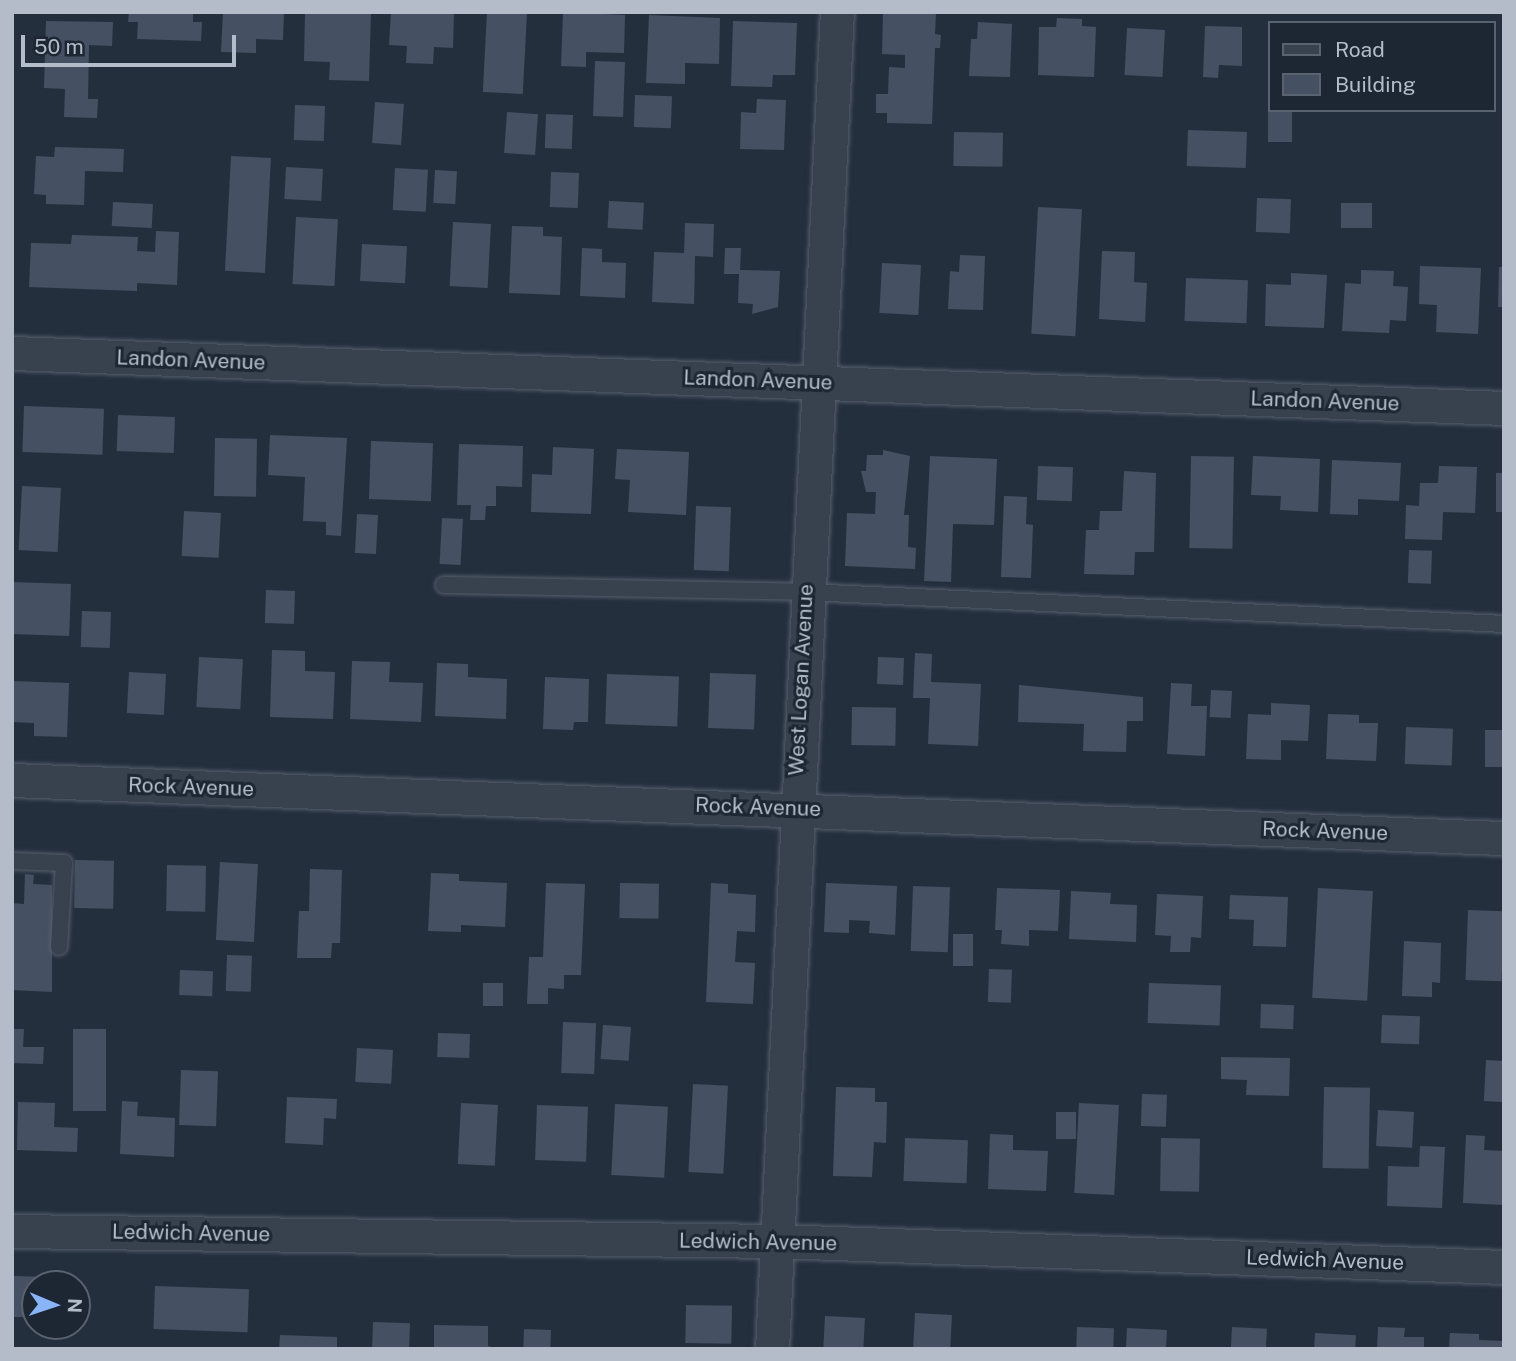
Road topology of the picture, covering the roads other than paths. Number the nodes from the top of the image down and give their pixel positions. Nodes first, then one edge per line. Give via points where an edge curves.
1 (837, 12) edge
2 (12, 354) edge
3 (816, 383) junction
4 (1504, 408) edge
5 (444, 585) dead end
6 (806, 592) junction
7 (1504, 624) edge
8 (12, 780) edge
9 (795, 809) junction
10 (1504, 838) edge
11 (12, 861) edge
12 (59, 947) dead end
13 (12, 1231) edge
14 (778, 1241) junction
15 (1504, 1266) edge
16 (772, 1349) edge

1 - 3 street, West Logan Avenue
2 - 3 street, Landon Avenue
3 - 4 street, Landon Avenue
3 - 6 street, West Logan Avenue
5 - 6 lane
6 - 7 lane
6 - 9 street, West Logan Avenue
8 - 9 street, Rock Avenue
9 - 10 street, Rock Avenue
9 - 14 street, West Logan Avenue
11 - 12 lane via 64,863
13 - 14 street, Ledwich Avenue
14 - 15 street, Ledwich Avenue
14 - 16 street, West Logan Avenue

